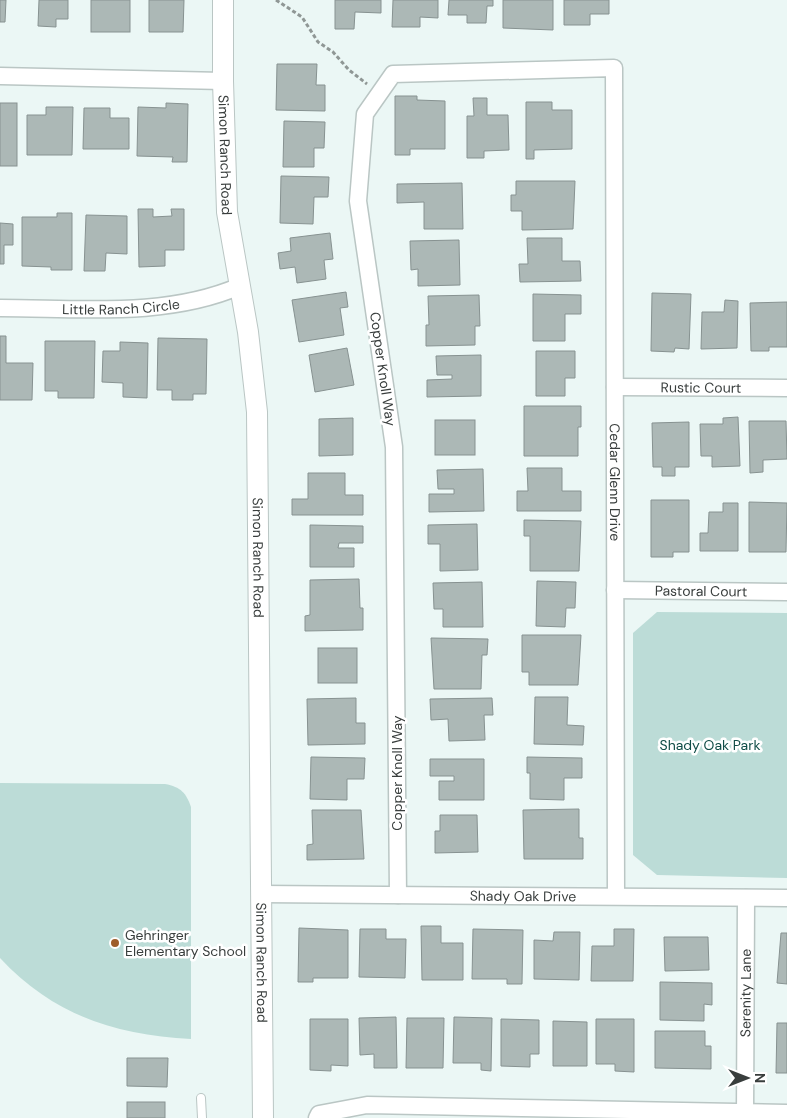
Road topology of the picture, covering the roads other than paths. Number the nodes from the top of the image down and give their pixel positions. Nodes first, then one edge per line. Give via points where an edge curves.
1 (223, 0) edge
2 (614, 68) joint
3 (0, 76) edge
4 (223, 81) junction
5 (240, 286) junction
6 (0, 308) edge
7 (615, 387) junction
8 (787, 388) edge
9 (615, 590) junction
10 (787, 592) edge
11 (261, 894) junction
12 (398, 895) junction
13 (616, 895) junction
14 (746, 898) junction
15 (787, 898) edge
16 (202, 1098) dead end
17 (787, 1113) edge
18 (745, 1114) edge
19 (202, 1118) edge
20 (263, 1118) edge
21 (317, 1118) edge

1 - 4 street, Simon Ranch Road
2 - 7 street, Cedar Glenn Drive
2 - 12 street, Copper Knoll Way via 393,74 365,114 358,201 394,448
3 - 4 street
4 - 5 street, Simon Ranch Road via 227,212
5 - 6 street, Little Ranch Circle via 213,297 139,308
5 - 11 street, Simon Ranch Road via 257,412
7 - 8 street, Rustic Court
7 - 9 street, Cedar Glenn Drive
9 - 10 street, Pastoral Court
9 - 13 street, Cedar Glenn Drive
11 - 12 street, Shady Oak Drive
11 - 20 street, Simon Ranch Road
12 - 13 street, Shady Oak Drive
13 - 14 street, Shady Oak Drive
14 - 15 street, Shady Oak Drive
14 - 18 street, Serenity Lane
16 - 19 lane
17 - 18 street
18 - 21 street via 367,1105 319,1114

